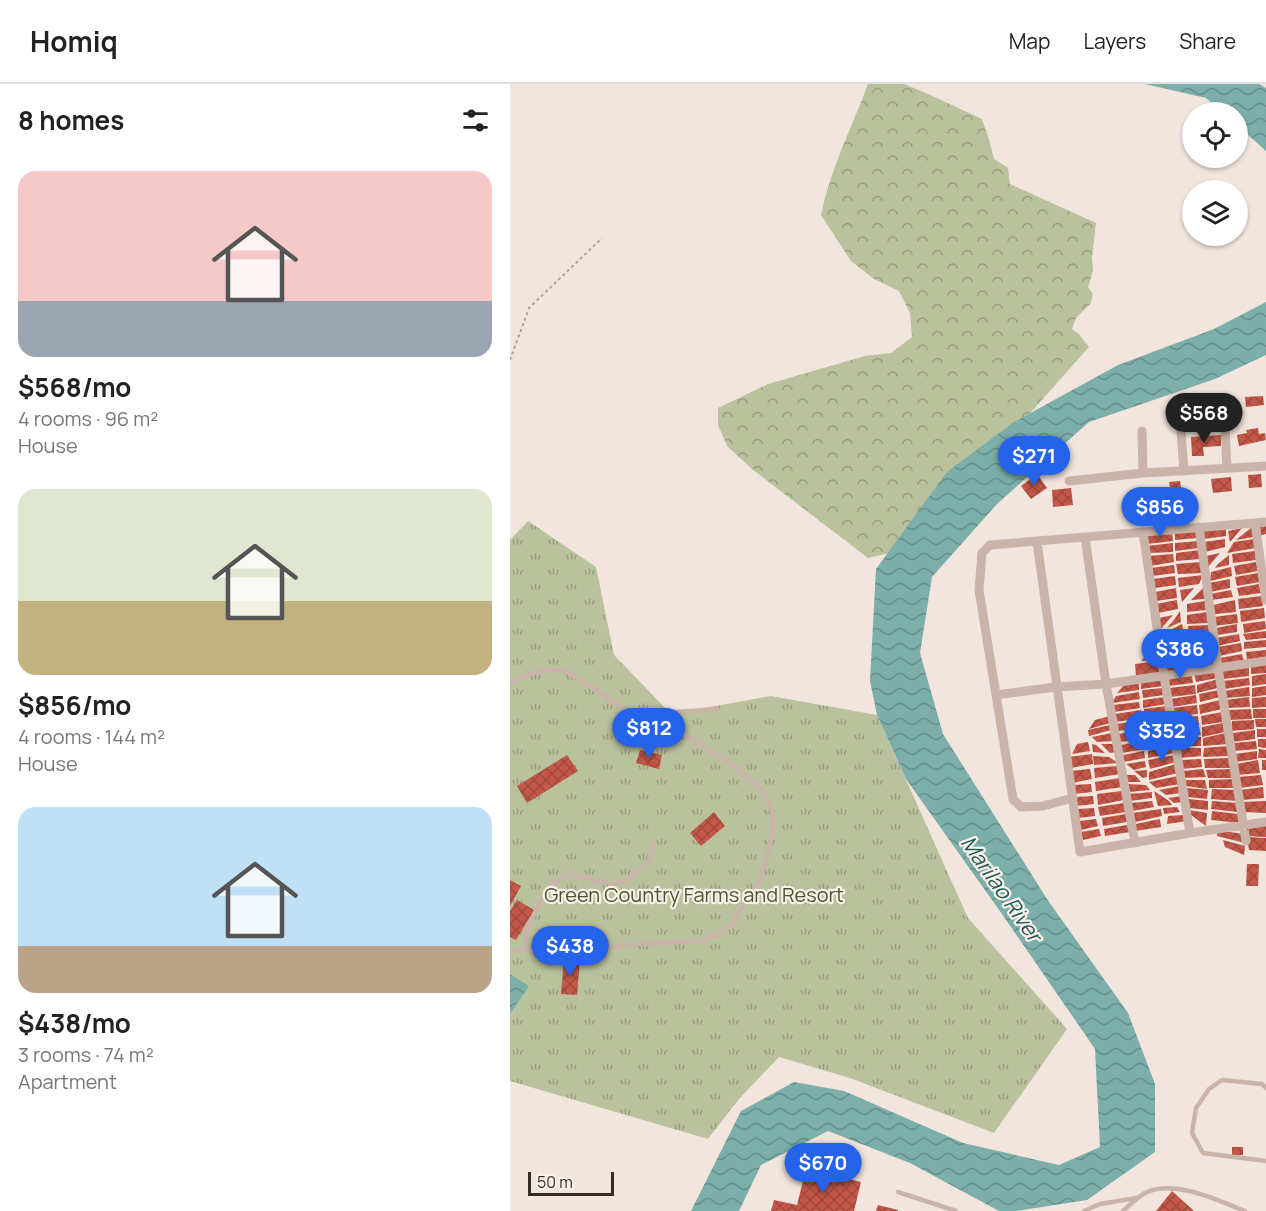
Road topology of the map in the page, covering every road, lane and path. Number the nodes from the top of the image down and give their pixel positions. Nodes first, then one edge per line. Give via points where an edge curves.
1 (602, 238) dead end
2 (510, 360) edge
3 (1224, 409) dead end
4 (1180, 419) dead end
5 (1142, 431) dead end
6 (1266, 466) edge
7 (1227, 468) junction
8 (1184, 471) junction
9 (1143, 472) junction
10 (1069, 481) dead end
11 (1266, 522) edge
12 (1255, 523) junction
13 (1199, 527) junction
14 (1143, 532) junction
15 (1085, 537) junction
16 (1037, 542) junction
17 (1266, 600) edge
18 (1266, 661) edge
19 (1218, 668) junction
20 (1164, 676) junction
21 (510, 682) edge
22 (1106, 684) junction
23 (1056, 687) junction
24 (996, 695) junction
25 (717, 709) dead end
26 (638, 717) junction
27 (1073, 798) junction
28 (1266, 822) edge
29 (1244, 825) junction
30 (1190, 833) junction
31 (1246, 841) dead end
32 (654, 843) dead end
33 (1136, 843) junction
34 (525, 950) junction
35 (511, 951) edge
36 (1266, 1088) edge
37 (1266, 1161) edge
38 (898, 1192) dead end
39 (1136, 1198) junction
40 (956, 1211) edge
41 (1084, 1211) edge
42 (1123, 1211) edge
43 (1245, 1211) edge

1 - 2 path via 529,308
3 - 7 street
4 - 8 street
5 - 9 street
6 - 7 street
7 - 8 street
8 - 9 street
9 - 10 street
11 - 12 street
12 - 13 street
12 - 17 street
13 - 14 street
13 - 19 street
14 - 15 street
14 - 20 street
15 - 16 street
15 - 22 street
16 - 23 street
16 - 24 street via 990,545 982,554 979,591
18 - 19 street
19 - 20 street
19 - 29 street
20 - 22 street
20 - 30 street
21 - 26 lane via 545,670 564,670
22 - 23 street
22 - 33 street
23 - 24 street
23 - 27 street
24 - 27 street via 1013,799 1021,807
25 - 26 lane
26 - 34 lane via 687,736 763,791 773,813 772,836 761,879 730,926 702,941 635,944 578,953
27 - 33 street via 1080,852
28 - 29 street
29 - 30 street
29 - 31 street
30 - 33 street
32 - 34 lane via 648,863 615,884 570,874 560,878 546,891 527,928
34 - 35 lane
36 - 37 lane via 1262,1084 1222,1080 1209,1089 1197,1108 1192,1133 1203,1153
38 - 40 lane
39 - 41 lane
39 - 42 lane
39 - 43 lane via 1163,1189 1196,1192

